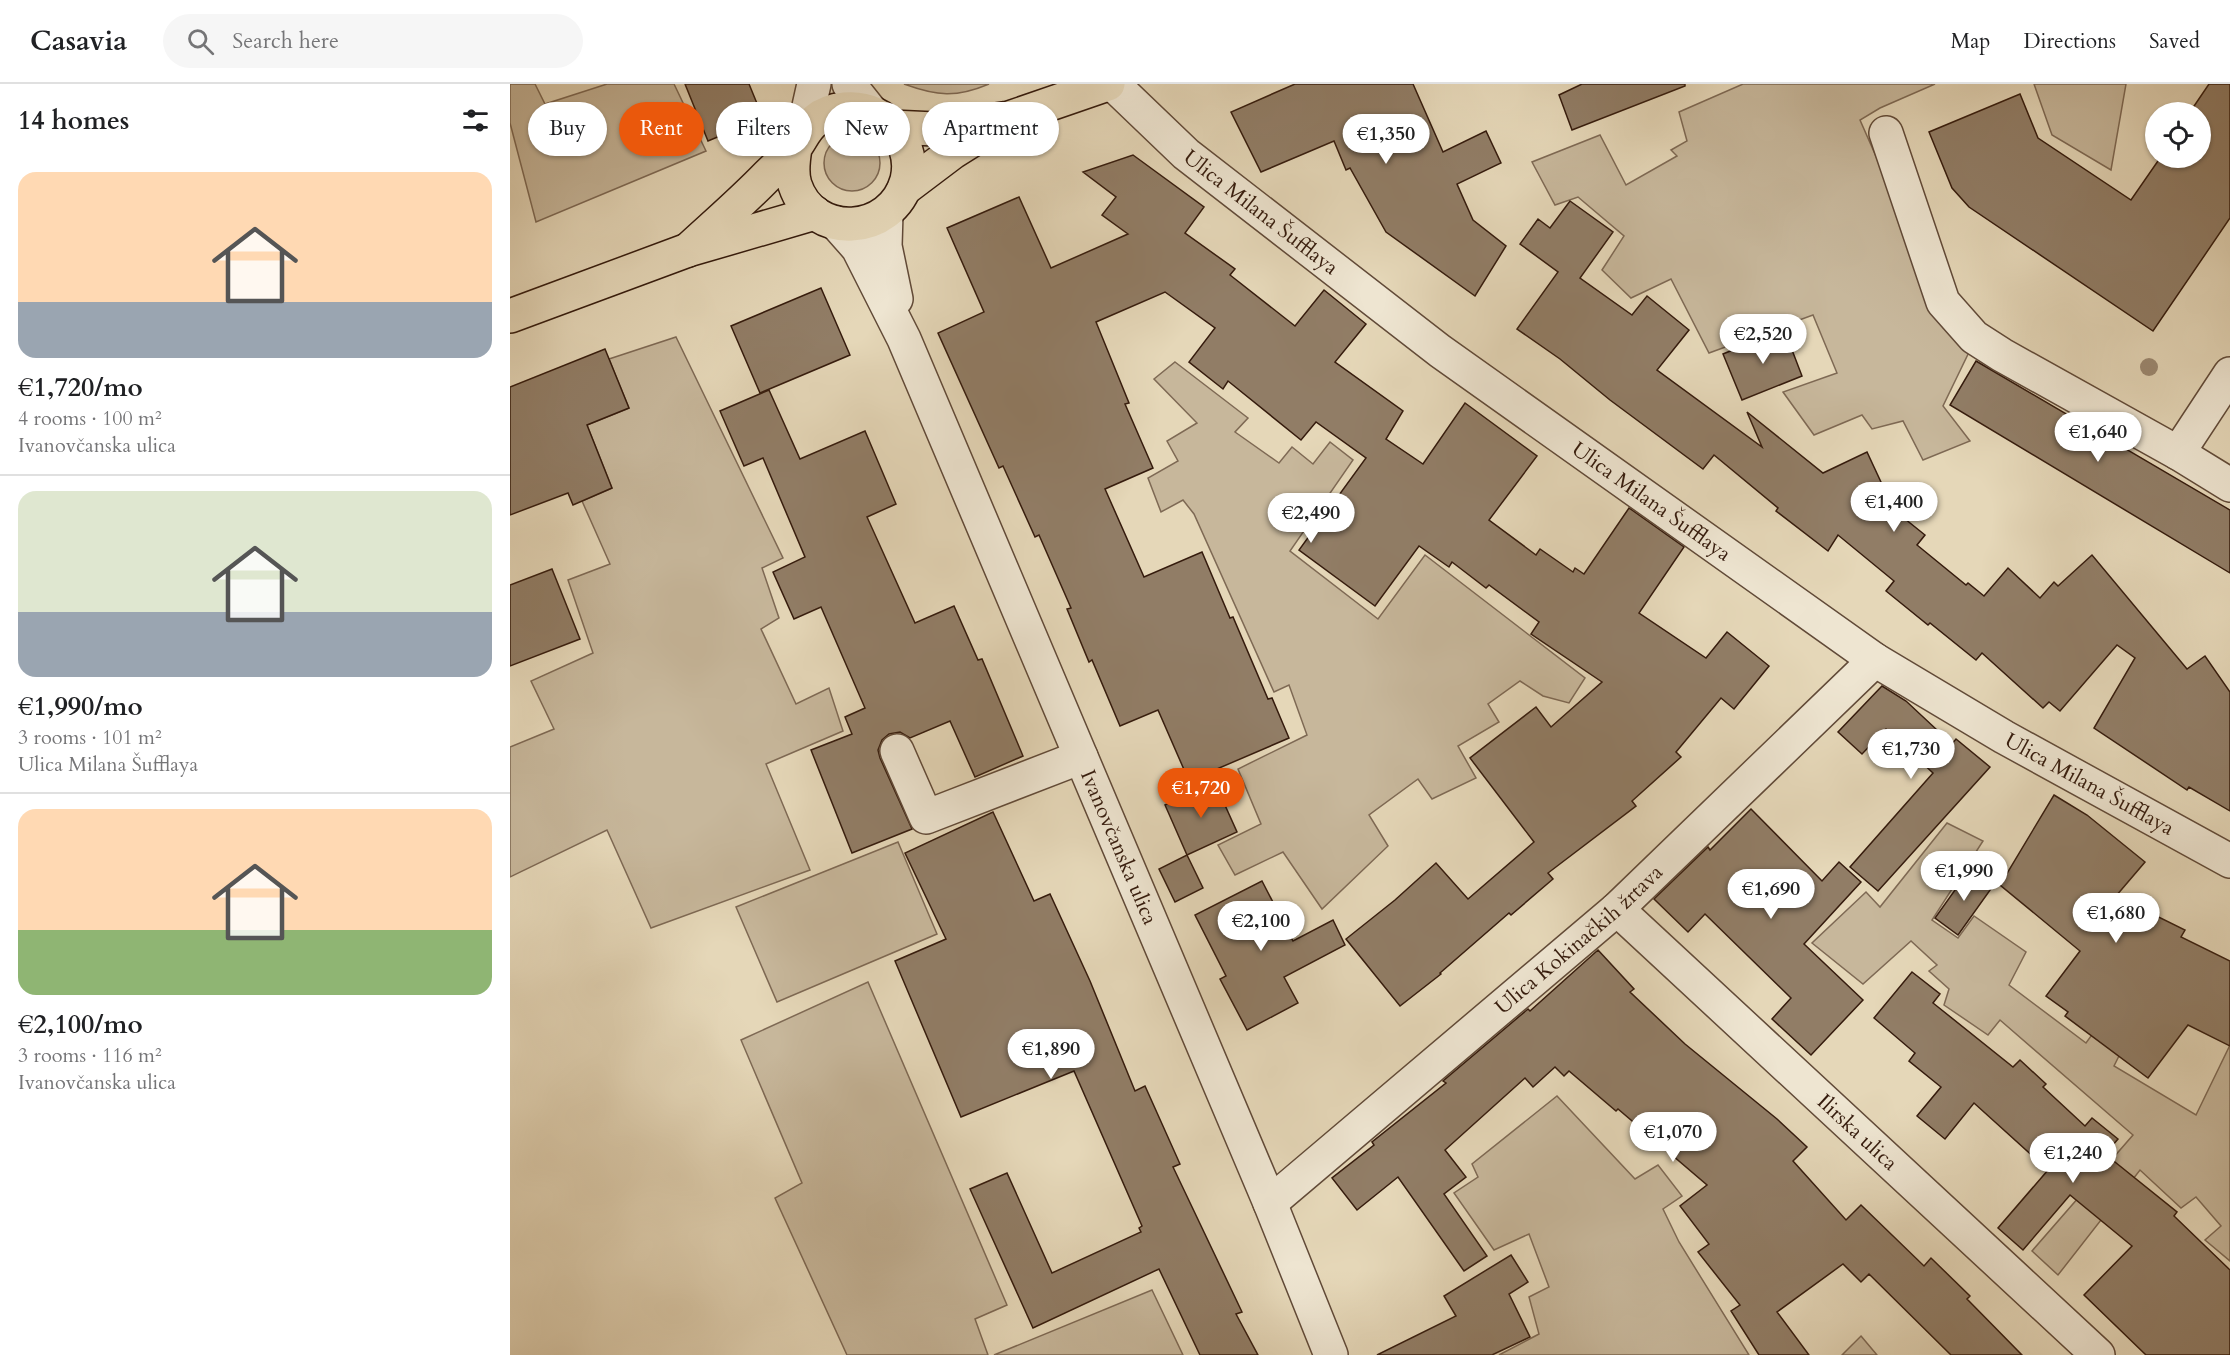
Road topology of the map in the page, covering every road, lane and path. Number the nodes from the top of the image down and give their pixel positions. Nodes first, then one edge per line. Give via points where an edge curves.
1 (814, 84) edge
2 (849, 84) edge
3 (1110, 84) edge
4 (809, 102) edge
5 (866, 102) edge
6 (1057, 102) edge
7 (824, 115) edge
8 (812, 124) edge
9 (1886, 133) dead end
10 (785, 156) edge
11 (795, 156) edge
12 (907, 156) edge
13 (948, 156) edge
14 (895, 201) junction
15 (825, 218) junction
16 (688, 250) junction
17 (510, 316) edge
18 (904, 339) junction
19 (2230, 374) edge
20 (2178, 453) junction
21 (2230, 485) edge
22 (1875, 660) junction
23 (897, 751) dead end
24 (1081, 757) junction
25 (2230, 861) edge
26 (1617, 909) junction
27 (1270, 1203) junction
28 (1331, 1355) edge
29 (2098, 1355) edge

1 - 4 street
2 - 5 street
3 - 6 main road
3 - 22 street, Ulica Milana Šufflaya via 1186,154 1447,356
7 - 8 main road
9 - 20 street via 1943,302 1974,337
10 - 16 main road
11 - 15 main road via 794,184 802,200
12 - 14 main road via 908,173
13 - 14 main road
14 - 15 main road via 870,221 854,225
14 - 18 street, Ivanovčanska ulica via 885,246
15 - 16 main road
15 - 18 street, Ivanovčanska ulica via 858,248
16 - 17 main road
18 - 24 street, Ivanovčanska ulica
19 - 20 street
20 - 21 street
22 - 25 street, Ulica Milana Šufflaya via 2004,737
22 - 26 street, Ulica Kokinačkih žrtava
23 - 24 street via 926,817
24 - 27 street, Ivanovčanska ulica
26 - 27 street, Ulica Kokinačkih žrtava
26 - 29 street, Ilirska ulica
27 - 28 street, Ivanovčanska ulica

